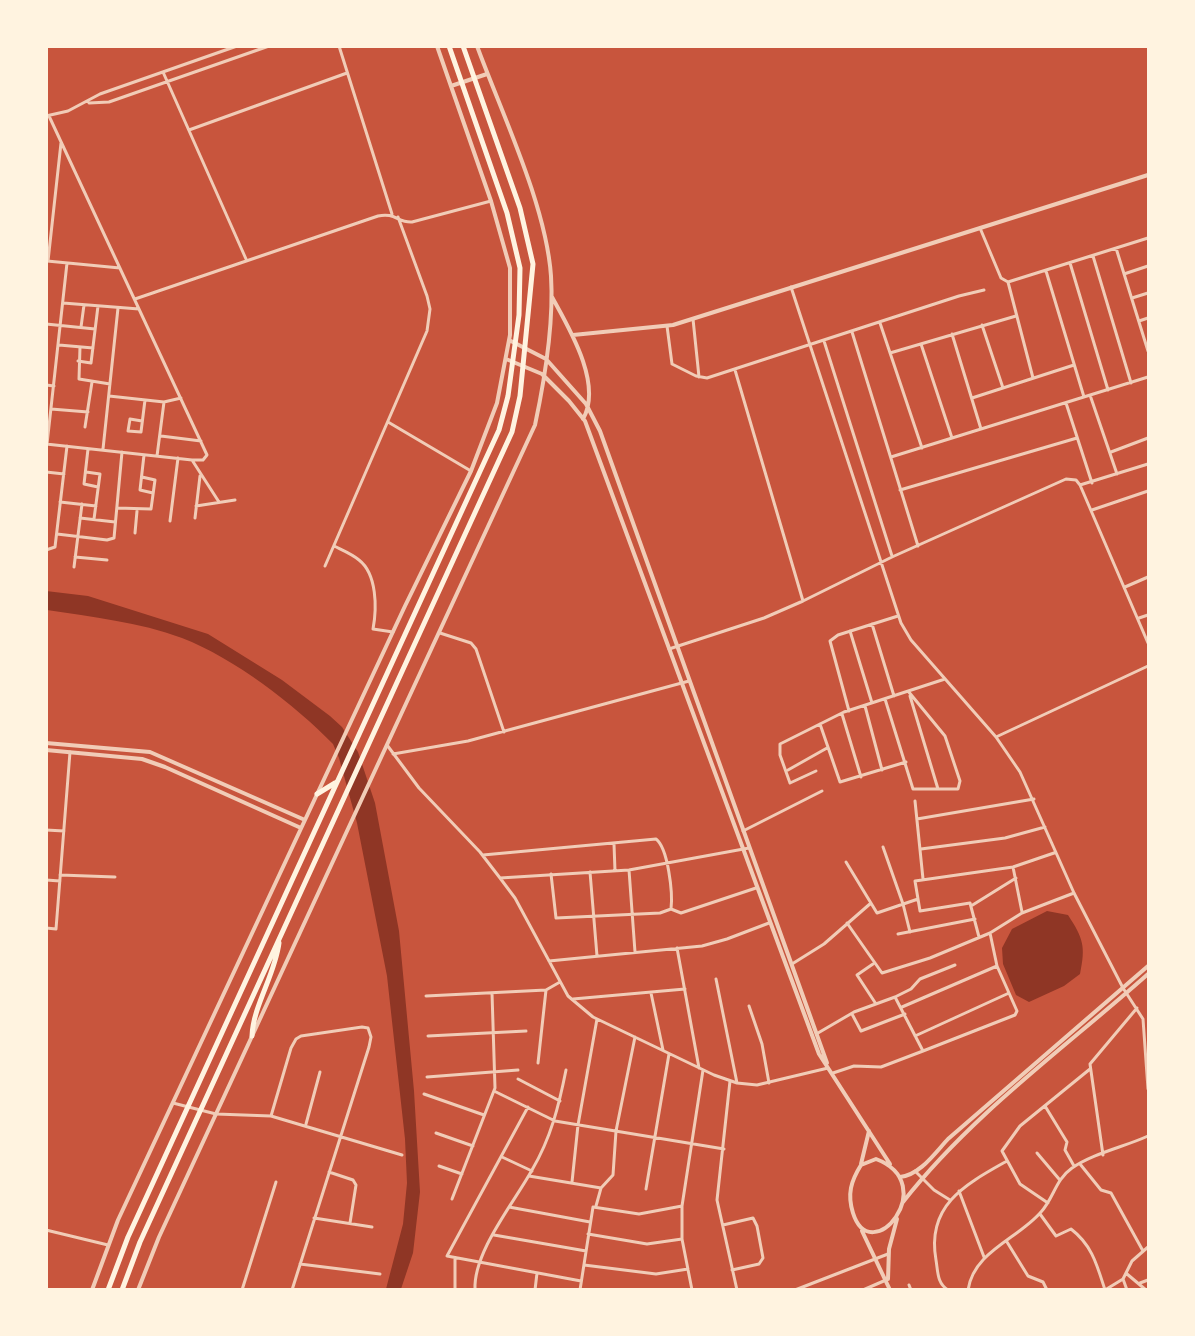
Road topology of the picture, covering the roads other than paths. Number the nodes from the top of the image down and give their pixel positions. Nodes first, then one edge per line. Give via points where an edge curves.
1 (269, 46) edge
2 (339, 46) edge
3 (438, 46) edge
4 (449, 46) edge
5 (463, 46) edge
6 (477, 46) edge
7 (235, 47) edge
8 (236, 58) junction
9 (163, 72) junction
10 (346, 73) junction
11 (487, 74) junction
12 (168, 82) junction
13 (451, 86) junction
14 (87, 103) junction
15 (48, 116) edge
16 (189, 130) junction
17 (62, 143) junction
18 (1149, 175) edge
19 (491, 201) junction
20 (392, 214) junction
21 (398, 218) junction
22 (980, 228) junction
23 (1149, 238) edge
24 (1116, 248) junction
25 (1093, 256) junction
26 (246, 259) junction
27 (47, 261) edge
28 (68, 262) junction
29 (1070, 263) junction
30 (1149, 266) edge
31 (120, 268) junction
32 (1047, 271) junction
33 (1124, 274) junction
34 (1008, 282) junction
35 (791, 287) junction
36 (984, 290) dead end
37 (1149, 293) edge
38 (551, 296) junction
39 (135, 298) junction
40 (1132, 298) junction
41 (63, 303) junction
42 (84, 305) junction
43 (98, 306) junction
44 (118, 308) junction
45 (140, 309) junction
46 (1016, 316) junction
47 (1149, 318) edge
48 (693, 319) junction
49 (1139, 321) junction
50 (880, 323) junction
51 (46, 324) edge
52 (60, 325) junction
53 (982, 325) junction
54 (667, 326) junction
55 (81, 327) junction
56 (95, 329) junction
57 (852, 332) junction
58 (952, 334) junction
59 (573, 335) junction
60 (509, 340) junction
61 (824, 341) junction
62 (921, 344) junction
63 (58, 345) junction
64 (810, 345) junction
65 (80, 347) junction
66 (93, 348) junction
67 (1148, 348) edge
68 (890, 353) junction
69 (506, 359) junction
70 (546, 359) junction
71 (78, 361) junction
72 (1074, 365) junction
73 (735, 369) junction
74 (542, 374) junction
75 (699, 377) junction
76 (1149, 377) edge
77 (1033, 378) junction
78 (92, 382) junction
79 (1131, 382) junction
80 (110, 384) junction
81 (46, 385) edge
82 (54, 386) junction
83 (1003, 388) junction
84 (1108, 390) junction
85 (1090, 395) junction
86 (109, 396) junction
87 (1084, 397) junction
88 (182, 398) junction
89 (972, 398) junction
90 (145, 400) junction
91 (164, 402) junction
92 (1066, 403) junction
93 (51, 409) junction
94 (589, 409) junction
95 (88, 412) junction
96 (583, 419) junction
97 (142, 421) junction
98 (388, 422) junction
99 (86, 427) dead end
100 (981, 429) junction
101 (161, 436) junction
102 (952, 438) junction
103 (1077, 438) junction
104 (1149, 438) edge
105 (202, 441) junction
106 (47, 444) edge
107 (67, 446) junction
108 (88, 448) junction
109 (922, 448) junction
110 (103, 450) junction
111 (122, 452) junction
112 (1111, 452) junction
113 (144, 455) junction
114 (157, 456) junction
115 (891, 457) junction
116 (178, 458) junction
117 (192, 460) junction
118 (1149, 464) edge
119 (471, 471) junction
120 (46, 472) edge
121 (86, 472) junction
122 (64, 474) junction
123 (201, 474) junction
124 (1117, 474) junction
125 (142, 477) junction
126 (1092, 483) junction
127 (1080, 485) junction
128 (98, 487) junction
129 (900, 490) junction
130 (1149, 491) edge
131 (153, 494) junction
132 (235, 500) dead end
133 (60, 502) junction
134 (219, 502) junction
135 (82, 504) junction
136 (96, 506) junction
137 (196, 506) junction
138 (117, 508) junction
139 (137, 510) junction
140 (1092, 510) junction
141 (630, 511) junction
142 (619, 514) junction
143 (80, 518) junction
144 (195, 518) dead end
145 (94, 519) junction
146 (170, 521) dead end
147 (115, 522) junction
148 (135, 533) dead end
149 (57, 534) junction
150 (78, 537) junction
151 (334, 546) junction
152 (918, 546) junction
153 (46, 550) edge
154 (75, 557) junction
155 (892, 557) junction
156 (107, 560) dead end
157 (880, 563) junction
158 (325, 566) dead end
159 (74, 567) dead end
160 (1149, 577) edge
161 (1124, 587) junction
162 (803, 601) junction
163 (1149, 615) edge
164 (898, 616) junction
165 (1138, 619) junction
166 (872, 624) junction
167 (850, 631) junction
168 (393, 632) junction
169 (440, 633) junction
170 (1149, 643) edge
171 (678, 645) junction
172 (668, 649) junction
173 (1149, 666) edge
174 (945, 679) junction
175 (691, 680) junction
176 (681, 683) junction
177 (909, 693) junction
178 (894, 696) junction
179 (885, 699) junction
180 (872, 703) junction
181 (865, 706) junction
182 (849, 711) junction
183 (842, 714) junction
184 (820, 724) junction
185 (504, 732) junction
186 (996, 737) junction
187 (46, 743) edge
188 (387, 746) junction
189 (827, 748) junction
190 (46, 750) edge
191 (70, 752) junction
192 (393, 754) junction
193 (906, 762) junction
194 (788, 770) junction
195 (882, 770) junction
196 (816, 771) dead end
197 (861, 777) junction
198 (336, 783) junction
199 (938, 789) junction
200 (822, 791) dead end
201 (317, 795) junction
202 (1034, 799) junction
203 (915, 801) dead end
204 (917, 819) junction
205 (305, 820) junction
206 (1045, 826) junction
207 (301, 828) junction
208 (46, 830) edge
209 (64, 831) junction
210 (743, 832) junction
211 (614, 844) junction
212 (883, 847) dead end
213 (749, 848) junction
214 (921, 849) junction
215 (742, 850) junction
216 (1054, 853) junction
217 (482, 855) junction
218 (846, 862) dead end
219 (667, 865) junction
220 (1013, 867) junction
221 (629, 870) junction
222 (615, 871) junction
223 (590, 872) junction
224 (551, 874) junction
225 (60, 875) junction
226 (115, 877) dead end
227 (500, 878) junction
228 (923, 879) junction
229 (1016, 879) junction
230 (46, 880) edge
231 (60, 881) junction
232 (756, 888) junction
233 (1074, 893) junction
234 (918, 899) junction
235 (871, 903) junction
236 (903, 904) junction
237 (972, 906) junction
238 (671, 909) junction
239 (1022, 913) junction
240 (632, 914) junction
241 (595, 916) junction
242 (975, 920) junction
243 (769, 922) junction
244 (847, 923) junction
245 (46, 928) edge
246 (910, 932) junction
247 (990, 933) junction
248 (898, 934) dead end
249 (280, 935) junction
250 (980, 937) junction
251 (677, 948) junction
252 (635, 952) junction
253 (597, 956) junction
254 (549, 961) junction
255 (873, 964) junction
256 (791, 965) junction
257 (955, 965) dead end
258 (998, 966) junction
259 (1149, 966) edge
260 (786, 969) junction
261 (1149, 974) edge
262 (716, 979) dead end
263 (561, 982) junction
264 (1123, 988) junction
265 (685, 989) junction
266 (546, 990) junction
267 (492, 993) junction
268 (651, 993) junction
269 (1009, 993) junction
270 (1127, 993) junction
271 (426, 996) dead end
272 (895, 997) junction
273 (572, 999) junction
274 (876, 1004) junction
275 (749, 1006) dead end
276 (902, 1007) junction
277 (1137, 1008) junction
278 (851, 1014) junction
279 (905, 1014) junction
280 (597, 1018) junction
281 (1146, 1024) edge
282 (526, 1031) dead end
283 (493, 1033) junction
284 (818, 1033) junction
285 (252, 1036) junction
286 (428, 1036) dead end
287 (915, 1036) junction
288 (635, 1037) junction
289 (663, 1050) junction
290 (923, 1051) junction
291 (669, 1054) junction
292 (538, 1063) dead end
293 (829, 1067) junction
294 (699, 1068) junction
295 (1090, 1069) junction
296 (518, 1070) dead end
297 (566, 1070) dead end
298 (704, 1070) junction
299 (320, 1072) dead end
300 (494, 1072) junction
301 (833, 1073) junction
302 (427, 1077) dead end
303 (518, 1079) dead end
304 (730, 1081) junction
305 (737, 1083) junction
306 (769, 1083) junction
307 (1149, 1089) edge
308 (494, 1091) junction
309 (424, 1094) dead end
310 (560, 1101) junction
311 (173, 1103) junction
312 (1045, 1106) junction
313 (528, 1107) junction
314 (216, 1114) junction
315 (484, 1115) junction
316 (271, 1116) junction
317 (555, 1121) junction
318 (306, 1124) junction
319 (578, 1125) junction
320 (869, 1130) junction
321 (616, 1131) junction
322 (436, 1133) dead end
323 (340, 1135) junction
324 (1149, 1136) edge
325 (654, 1138) junction
326 (692, 1144) junction
327 (473, 1146) junction
328 (724, 1149) junction
329 (1037, 1153) dead end
330 (402, 1155) dead end
331 (1103, 1155) junction
332 (502, 1157) junction
333 (1007, 1161) junction
334 (890, 1164) junction
335 (1080, 1164) junction
336 (861, 1165) junction
337 (440, 1166) dead end
338 (1074, 1167) junction
339 (532, 1171) junction
340 (915, 1171) junction
341 (329, 1172) junction
342 (462, 1174) junction
343 (528, 1176) junction
344 (900, 1177) junction
345 (922, 1178) junction
346 (1059, 1179) junction
347 (276, 1182) dead end
348 (572, 1182) junction
349 (602, 1188) junction
350 (646, 1189) dead end
351 (959, 1191) junction
352 (452, 1199) dead end
353 (950, 1200) junction
354 (903, 1202) junction
355 (1048, 1203) junction
356 (596, 1206) junction
357 (682, 1206) junction
358 (509, 1207) junction
359 (1040, 1214) junction
360 (314, 1218) junction
361 (897, 1218) junction
362 (350, 1222) junction
363 (590, 1222) junction
364 (723, 1225) junction
365 (372, 1227) dead end
366 (862, 1229) junction
367 (46, 1230) edge
368 (588, 1234) junction
369 (494, 1235) junction
370 (682, 1239) junction
371 (1006, 1242) junction
372 (108, 1245) junction
373 (1149, 1247) edge
374 (586, 1251) junction
375 (1143, 1251) junction
376 (888, 1254) junction
377 (984, 1257) junction
378 (455, 1258) junction
379 (876, 1259) junction
380 (479, 1263) junction
381 (300, 1264) junction
382 (584, 1265) junction
383 (688, 1269) junction
384 (732, 1269) junction
385 (537, 1273) junction
386 (380, 1274) dead end
387 (1127, 1274) junction
388 (1123, 1279) junction
389 (888, 1280) junction
390 (1149, 1280) edge
391 (582, 1281) junction
392 (1140, 1283) junction
393 (909, 1285) dead end
394 (92, 1290) edge
395 (108, 1290) edge
396 (122, 1290) edge
397 (138, 1290) edge
398 (242, 1290) edge
399 (292, 1290) edge
400 (456, 1290) edge
401 (475, 1290) edge
402 (535, 1290) edge
403 (580, 1290) edge
404 (692, 1290) edge
405 (736, 1290) edge
406 (795, 1290) edge
407 (863, 1290) edge
408 (890, 1290) edge
409 (911, 1290) edge
410 (948, 1290) edge
411 (968, 1290) edge
412 (1047, 1290) edge
413 (1105, 1290) edge
414 (1127, 1290) edge
415 (1146, 1290) edge

1 - 8 street
2 - 10 street
3 - 13 street
4 - 198 highway via 507,213 520,268 519,315 508,396 499,430
5 - 249 highway via 520,208 533,264 520,396 512,432
6 - 11 street
7 - 8 street
7 - 9 street
8 - 12 street
9 - 12 street
9 - 14 street via 100,94
10 - 16 street
10 - 20 street
11 - 13 street
11 - 38 street via 526,175 547,253
12 - 14 street via 109,102
12 - 16 street
13 - 19 street
14 - 15 street
15 - 17 street
16 - 26 street
17 - 27 street
17 - 31 street
18 - 22 street
19 - 21 street via 412,222
19 - 60 street via 510,268
20 - 21 street
20 - 26 street
21 - 98 street via 427,296 430,320
22 - 34 street via 1001,278
22 - 35 street
23 - 24 street
24 - 25 street
24 - 33 street
25 - 29 street
25 - 79 street
26 - 39 street
27 - 28 street
28 - 31 street
28 - 41 street
29 - 32 street
29 - 84 street
30 - 33 street
31 - 39 street
32 - 34 street
32 - 72 street
33 - 40 street
34 - 46 street
35 - 48 street
35 - 64 street
36 - 50 street
37 - 40 street
38 - 59 street
38 - 70 street
39 - 45 street
40 - 49 street
41 - 42 street
41 - 52 street
42 - 43 street
42 - 55 street
43 - 44 street
43 - 56 street
44 - 45 street
44 - 80 street
45 - 88 street
46 - 53 street
46 - 77 street
47 - 49 street
48 - 54 street
48 - 75 street
49 - 67 street
50 - 57 street
50 - 68 street
51 - 52 street
52 - 55 street
52 - 63 street
53 - 58 street
53 - 83 street
54 - 59 street
54 - 75 street via 672,364
55 - 56 street
56 - 66 street
57 - 61 street
57 - 115 street
58 - 62 street
58 - 89 street
59 - 94 street via 583,359
60 - 69 street
60 - 70 street
61 - 64 street
61 - 155 street
62 - 68 street
62 - 102 street
63 - 65 street
63 - 82 street
64 - 73 street
64 - 157 street
65 - 66 street
65 - 71 street
66 - 71 street via 92,363
68 - 109 street
69 - 74 street
69 - 119 street via 491,422
70 - 74 street
70 - 94 street
71 - 78 street via 79,379
72 - 77 street
72 - 87 street
73 - 75 street
73 - 162 street
74 - 96 street
74 - 169 street via 531,436
76 - 79 street
77 - 83 street
78 - 80 street
78 - 95 street
79 - 84 street
80 - 86 street
81 - 82 street
82 - 93 street
83 - 89 street
84 - 85 street
85 - 87 street
85 - 112 street
86 - 90 street
86 - 110 street
87 - 92 street
88 - 91 street
88 - 105 street
89 - 100 street
90 - 91 street
90 - 97 street
91 - 101 street
92 - 100 street
92 - 103 street
93 - 95 street
93 - 106 street
94 - 96 street
94 - 141 street
95 - 99 street
96 - 142 street
97 - 97 street via 130,420 128,431 140,433
98 - 119 street
98 - 151 street
100 - 102 street
101 - 105 street
101 - 114 street
102 - 109 street
103 - 126 street
103 - 129 street
104 - 112 street
105 - 117 street via 206,458
106 - 107 street
107 - 108 street
107 - 122 street
108 - 110 street
108 - 121 street
109 - 115 street
110 - 111 street
111 - 113 street
111 - 138 street
112 - 124 street
113 - 114 street
113 - 125 street
114 - 116 street
115 - 129 street
116 - 117 street
116 - 146 street
117 - 123 street
118 - 124 street
119 - 168 street
120 - 122 street
121 - 128 street via 84,485
121 - 128 street via 100,473
122 - 133 street
123 - 134 street
123 - 137 street
124 - 126 street
125 - 131 street via 140,491
125 - 131 street via 155,480
126 - 127 street
127 - 140 street
127 - 152 street via 1066,478
128 - 136 street
129 - 152 street
130 - 140 street
131 - 139 street via 150,510
132 - 134 street
133 - 135 street
133 - 149 street
134 - 137 street
135 - 136 street
135 - 143 street
136 - 145 street
137 - 144 street
138 - 139 street
138 - 147 street
139 - 148 street
140 - 161 street
141 - 142 street
141 - 171 street
142 - 172 street
143 - 145 street
143 - 150 street
145 - 147 street
147 - 150 street via 111,540
149 - 150 street
149 - 153 street via 55,549
150 - 154 street
151 - 158 street
151 - 168 street via 366,567 376,615 373,628
152 - 155 street
154 - 156 street
154 - 159 street
155 - 157 street
157 - 162 street
157 - 164 street
160 - 161 street
161 - 165 street
162 - 171 street via 764,618
163 - 165 street
164 - 166 street
164 - 174 street via 911,640
165 - 170 street
166 - 167 street
166 - 178 street
167 - 180 street
167 - 182 street via 829,643
168 - 201 street
169 - 185 street via 476,649
169 - 188 street
171 - 172 street
171 - 175 street
172 - 176 street
173 - 186 street
174 - 177 street
174 - 186 street
175 - 176 street
175 - 210 street
176 - 185 street
176 - 215 street
177 - 178 street
177 - 199 street
177 - 199 street via 943,732 960,781 958,789
178 - 179 street
179 - 180 street
179 - 193 street
180 - 181 street
181 - 182 street
181 - 195 street
182 - 183 street
183 - 184 street
183 - 197 street
184 - 189 street
184 - 194 street via 780,744 780,755
185 - 192 street
186 - 202 street
187 - 205 street via 150,752
188 - 192 street
188 - 285 street
189 - 194 street
189 - 197 street via 840,782
190 - 191 street
191 - 207 street via 142,759 165,766
191 - 209 street
192 - 217 street
193 - 195 street
193 - 199 street via 913,789
194 - 196 street via 790,783
195 - 197 street
198 - 201 highway
198 - 395 highway via 128,1237
200 - 210 street
201 - 205 street
202 - 204 street
202 - 206 street
203 - 204 street
204 - 214 street
205 - 207 street
206 - 214 street via 1005,838
206 - 216 street
207 - 311 street
208 - 209 street
209 - 225 street
210 - 213 street
211 - 217 street
211 - 219 street via 656,839 663,847
211 - 222 street
212 - 236 street
213 - 215 street
213 - 256 street
214 - 228 street
215 - 219 street
215 - 232 street
216 - 220 street
216 - 233 street
217 - 227 street
218 - 235 street
219 - 221 street
219 - 238 street
220 - 228 street
220 - 229 street
221 - 222 street
221 - 240 street
222 - 223 street
223 - 224 street
223 - 241 street
224 - 227 street
224 - 241 street via 556,918
225 - 226 street
225 - 231 street
227 - 254 street
228 - 234 street via 914,883
229 - 237 street
229 - 239 street
230 - 231 street
231 - 245 street via 56,929
232 - 238 street via 681,913
232 - 243 street
233 - 239 street
233 - 264 street
234 - 236 street
234 - 237 street via 920,912 968,902
235 - 236 street via 879,914
235 - 244 street
236 - 246 street
237 - 242 street
238 - 240 street
239 - 247 street
240 - 241 street
240 - 252 street
241 - 253 street
242 - 246 street
242 - 250 street
243 - 251 street via 712,944
243 - 260 street
244 - 255 street
244 - 256 street
246 - 248 street
247 - 250 street
247 - 258 street
249 - 285 highway via 276,965 258,1008
249 - 396 highway via 140,1242
250 - 255 street via 882,973
251 - 252 street
251 - 265 street
252 - 253 street
253 - 254 street
254 - 263 street
255 - 274 street via 857,975
256 - 260 street
256 - 284 street
257 - 272 street via 921,979
258 - 269 street
258 - 276 street
259 - 264 street
260 - 293 street via 819,1054
261 - 270 street
262 - 305 street
263 - 266 street
263 - 273 street
264 - 270 street
264 - 340 street
265 - 268 street
265 - 294 street
266 - 267 street
266 - 292 street
267 - 271 street
267 - 283 street
268 - 273 street
268 - 289 street
269 - 287 street
269 - 290 street via 1017,1011 1015,1016
270 - 277 street
270 - 345 street via 1001,1102
272 - 274 street
272 - 276 street
273 - 280 street
274 - 278 street
275 - 306 street via 764,1051
276 - 279 street
277 - 281 street
277 - 295 street via 1090,1064
278 - 279 street via 861,1031
278 - 284 street
279 - 287 street
280 - 288 street
280 - 319 street
281 - 307 street
282 - 283 street
283 - 286 street
283 - 300 street
284 - 293 street
285 - 314 street
287 - 290 street
288 - 289 street
288 - 321 street
289 - 291 street
290 - 301 street via 881,1067 854,1066
291 - 294 street
291 - 325 street
293 - 301 street
293 - 306 street
294 - 298 street
295 - 312 street
295 - 331 street via 1095,1080
296 - 300 street
297 - 310 street
298 - 304 street
298 - 326 street
299 - 318 street
300 - 302 street
300 - 308 street
301 - 320 street
303 - 310 street
304 - 305 street
304 - 328 street
305 - 306 street
308 - 313 street
308 - 315 street
309 - 315 street
310 - 317 street
311 - 314 street
311 - 372 street
312 - 333 street via 1020,1126 1003,1149
312 - 338 street via 1067,1142 1065,1150
313 - 317 street
313 - 332 street
314 - 316 street
314 - 397 street
315 - 327 street
316 - 318 street
316 - 323 street via 296,1039 365,1027 370,1034 369,1047
317 - 319 street
317 - 339 street
318 - 323 street
319 - 321 street
319 - 348 street
320 - 334 street
320 - 336 street
321 - 325 street
321 - 349 street via 613,1175
322 - 327 street
323 - 330 street
323 - 341 street
324 - 331 street
325 - 326 street
325 - 350 street
326 - 328 street
326 - 357 street
327 - 342 street
328 - 364 street via 717,1193
329 - 346 street
331 - 335 street
332 - 339 street
332 - 378 street via 447,1254
333 - 351 street
333 - 355 street via 1020,1184
334 - 336 street via 876,1159
334 - 344 street
335 - 338 street
335 - 375 street via 1101,1190 1112,1192
336 - 366 street via 849,1190 852,1212
337 - 342 street
338 - 346 street
339 - 343 street
340 - 344 street
340 - 345 street
341 - 360 street
341 - 362 street via 354,1180
342 - 352 street
343 - 348 street
343 - 358 street
344 - 354 street
345 - 353 street
345 - 354 street
346 - 355 street
347 - 398 street
348 - 349 street
349 - 356 street
351 - 353 street
351 - 377 street
353 - 410 street via 935,1238 939,1281
354 - 361 street
355 - 359 street
356 - 357 street via 639,1214
356 - 363 street
357 - 370 street
358 - 363 street
358 - 369 street
359 - 371 street
359 - 413 street via 1056,1236 1071,1229 1086,1243
360 - 362 street
360 - 381 street
361 - 366 street via 878,1233
361 - 376 street
362 - 365 street
363 - 368 street
364 - 384 street
364 - 384 street via 753,1218 757,1226 763,1258 759,1264
366 - 379 street
367 - 372 street
368 - 370 street via 647,1244
368 - 374 street
369 - 374 street
369 - 380 street
370 - 383 street
371 - 377 street
371 - 412 street via 1026,1275 1043,1282
372 - 394 street
373 - 375 street
374 - 382 street
375 - 387 street via 1132,1261
376 - 379 street
376 - 389 street
377 - 411 street via 970,1276
378 - 380 street
378 - 400 street
379 - 389 street
379 - 406 street
380 - 385 street
380 - 401 street
381 - 386 street
381 - 399 street
382 - 383 street via 656,1274
382 - 391 street
383 - 404 street
384 - 405 street
385 - 391 street
385 - 402 street
387 - 388 street
387 - 392 street
388 - 413 street
388 - 414 street
389 - 407 street
389 - 408 street
390 - 392 street
391 - 403 street
392 - 415 street
393 - 409 street

